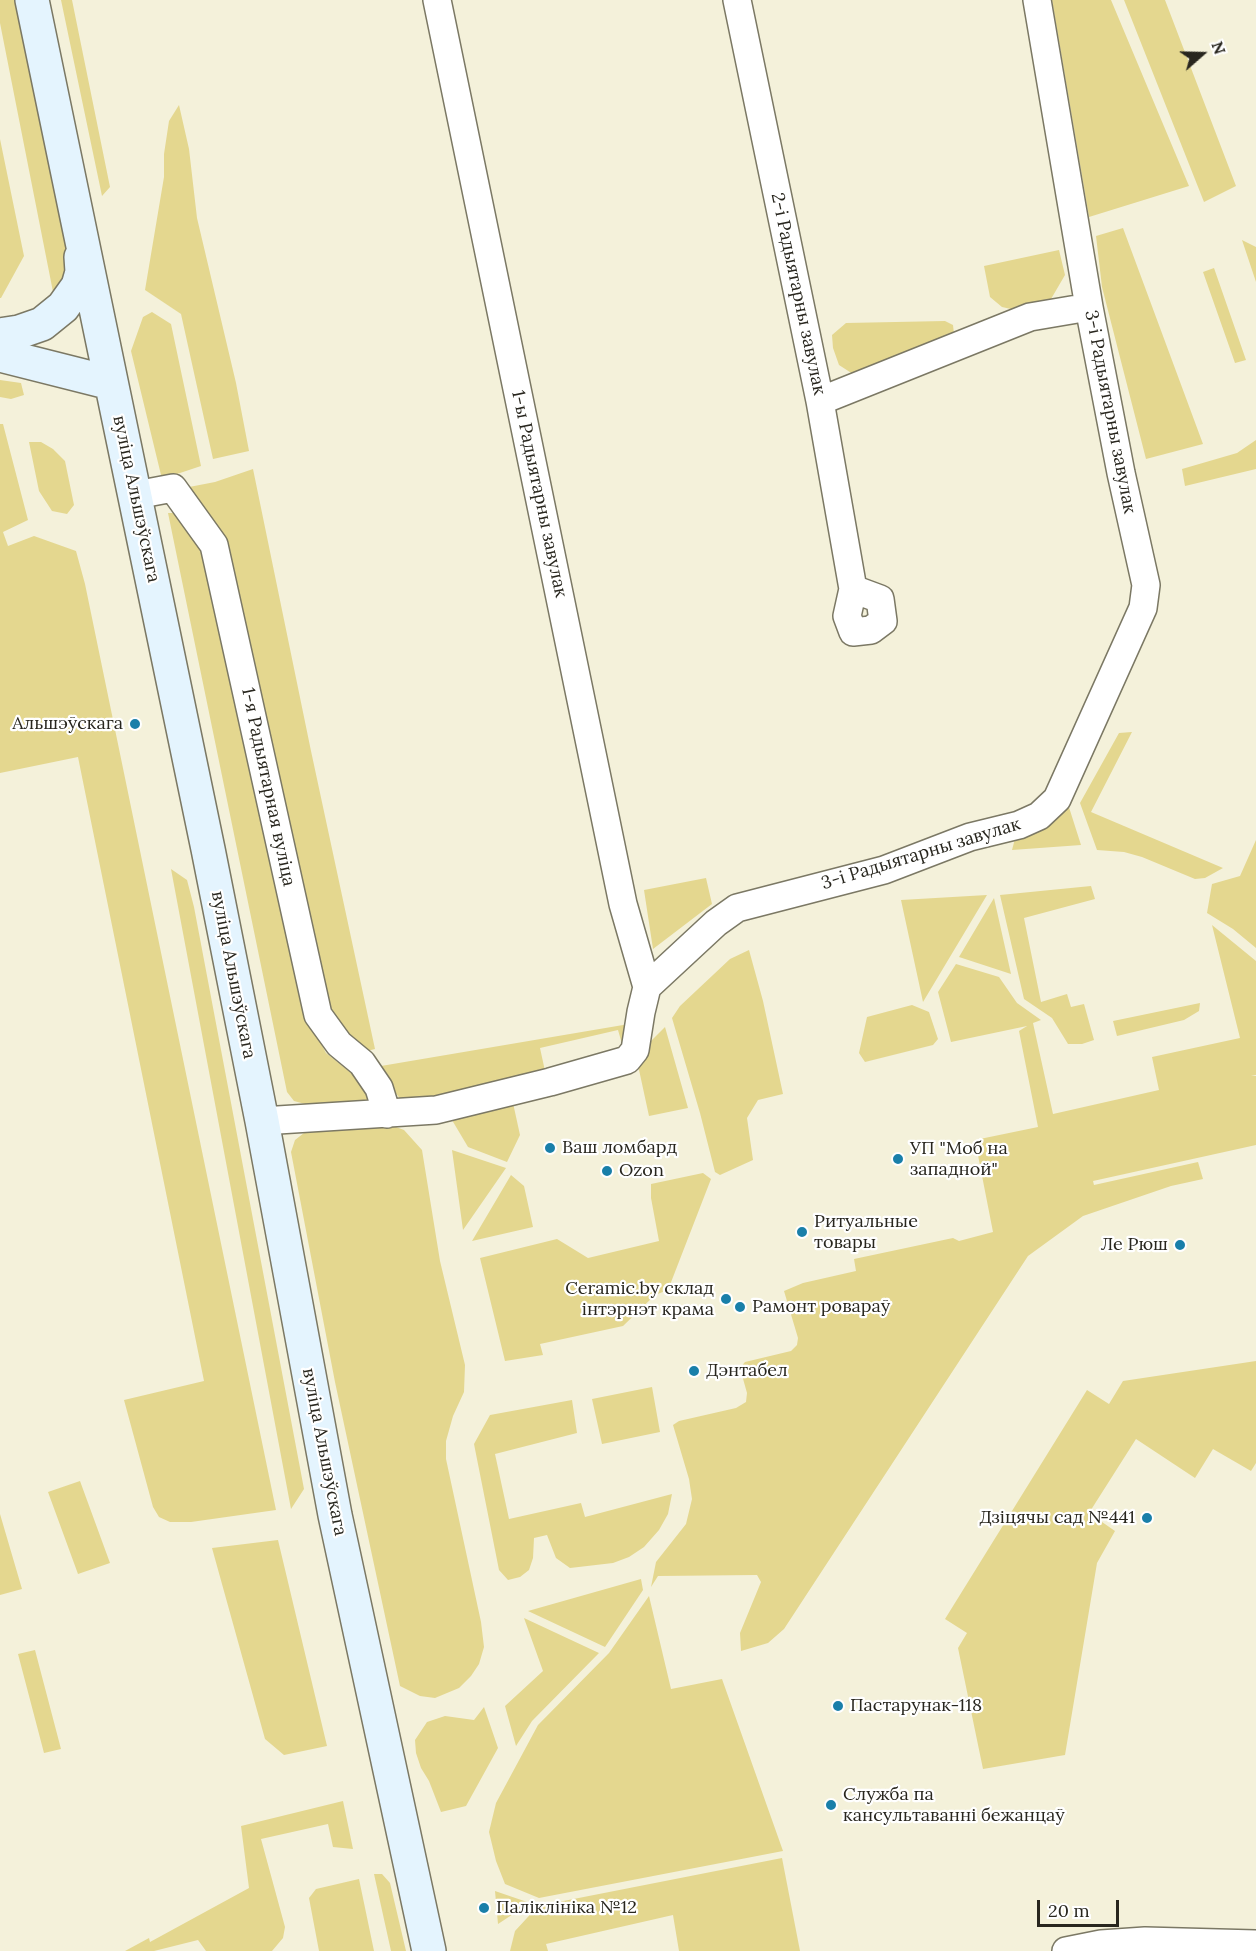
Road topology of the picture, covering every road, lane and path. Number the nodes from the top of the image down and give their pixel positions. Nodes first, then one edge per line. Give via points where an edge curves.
1 (32, 0) edge
2 (437, 0) edge
3 (737, 0) edge
4 (1037, 0) edge
5 (80, 231) junction
6 (1089, 307) junction
7 (0, 335) edge
8 (0, 355) edge
9 (111, 383) junction
10 (820, 401) junction
11 (135, 495) junction
12 (853, 589) dead end
13 (647, 987) junction
14 (387, 1114) junction
15 (262, 1121) junction
16 (1256, 1944) edge
17 (429, 1951) edge
18 (1066, 1951) edge

1 - 5 main road, вуліца Альшэўскага
2 - 13 street, 1-ы Радыятарны завулак via 623,904
3 - 10 street, 2-і Радыятарны завулак
4 - 6 street, 3-і Радыятарны завулак
5 - 7 main road via 82,272 72,297 42,324
5 - 9 main road, вуліца Альшэўскага
6 - 10 street via 1030,317
6 - 13 street, 3-і Радыятарны завулак via 1146,585 1143,608 1056,799 1039,816 1019,825 970,837 884,870 737,908
8 - 9 main road
9 - 11 main road, вуліца Альшэўскага
10 - 12 street, 2-і Радыятарны завулак
11 - 14 street, 1-я Радыятарная вуліца via 173,488 214,545 318,1015 339,1044 362,1063 379,1089
11 - 15 main road, вуліца Альшэўскага
13 - 14 street via 635,1050 627,1060 436,1110
14 - 15 street
15 - 17 main road, вуліца Альшэўскага via 335,1515
16 - 18 street via 1145,1941

